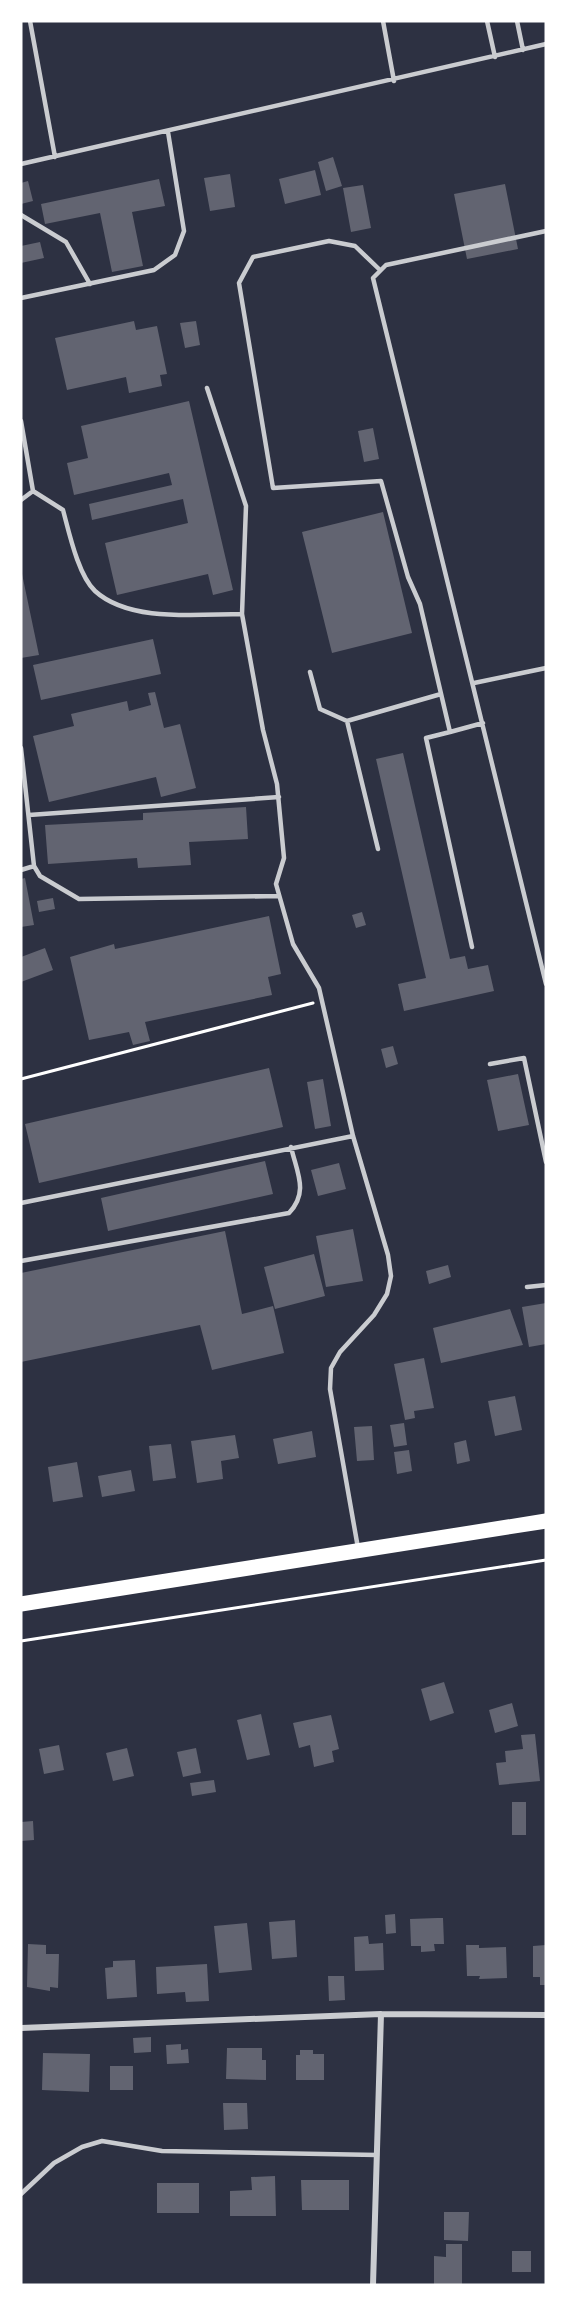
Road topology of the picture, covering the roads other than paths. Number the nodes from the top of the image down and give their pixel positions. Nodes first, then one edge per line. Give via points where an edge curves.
1 (30, 21) edge
2 (383, 21) edge
3 (487, 21) edge
4 (517, 21) edge
5 (546, 44) edge
6 (523, 50) junction
7 (495, 57) junction
8 (394, 81) junction
9 (168, 132) junction
10 (55, 157) junction
11 (21, 164) edge
12 (21, 215) edge
13 (546, 231) edge
14 (380, 270) junction
15 (90, 284) junction
16 (21, 298) edge
17 (207, 388) dead end
18 (21, 421) edge
19 (33, 491) junction
20 (21, 500) edge
21 (242, 614) junction
22 (546, 668) edge
23 (310, 672) dead end
24 (474, 683) junction
25 (441, 694) junction
26 (348, 721) junction
27 (483, 723) junction
28 (450, 732) junction
29 (21, 748) edge
30 (279, 797) junction
31 (29, 815) junction
32 (378, 849) dead end
33 (34, 866) junction
34 (21, 870) edge
35 (279, 896) junction
36 (546, 946) edge
37 (472, 947) dead end
38 (537, 948) junction
39 (546, 984) edge
40 (490, 1064) dead end
41 (353, 1136) junction
42 (291, 1147) junction
43 (546, 1162) edge
44 (21, 1203) edge
45 (21, 1261) edge
46 (546, 1285) edge
47 (527, 1287) dead end
48 (546, 1521) edge
49 (359, 1551) junction
50 (21, 1604) edge
51 (381, 2014) junction
52 (546, 2015) edge
53 (21, 2028) edge
54 (377, 2155) junction
55 (21, 2194) edge
56 (374, 2285) edge

1 - 10 lane
2 - 8 lane
3 - 7 lane
4 - 6 lane
5 - 6 lane
6 - 7 lane
7 - 8 lane
8 - 9 lane
9 - 10 lane
9 - 15 lane via 184,231 176,255 154,270
10 - 11 lane
12 - 15 lane via 66,242
13 - 14 lane
14 - 24 lane via 373,278
14 - 25 lane via 355,246 329,241 253,257 239,283 273,488 381,481 408,577 420,604
15 - 16 lane
17 - 21 lane via 246,506
18 - 19 lane
19 - 20 lane
19 - 21 lane via 63,510 84,573 94,590 118,606 163,614
21 - 30 lane
22 - 24 lane
23 - 26 lane via 320,709
24 - 27 lane
25 - 26 lane
25 - 28 lane
26 - 32 lane
27 - 28 lane
27 - 38 lane
28 - 37 lane via 426,738
29 - 31 lane
30 - 31 lane
30 - 35 lane via 284,858 276,884
31 - 33 lane
33 - 34 lane
33 - 35 lane via 40,876 79,899
35 - 41 lane via 293,944 319,988
36 - 38 lane
38 - 39 lane
40 - 43 lane via 524,1058
41 - 42 lane
41 - 49 lane via 391,1276 387,1293 374,1315 340,1352 332,1368 330,1389
42 - 44 lane
42 - 45 lane via 302,1191 289,1213
46 - 47 lane
48 - 49 main road
49 - 50 main road
51 - 52 street
51 - 53 street
51 - 54 street
54 - 55 lane via 162,2151 102,2141 54,2163
54 - 56 street

